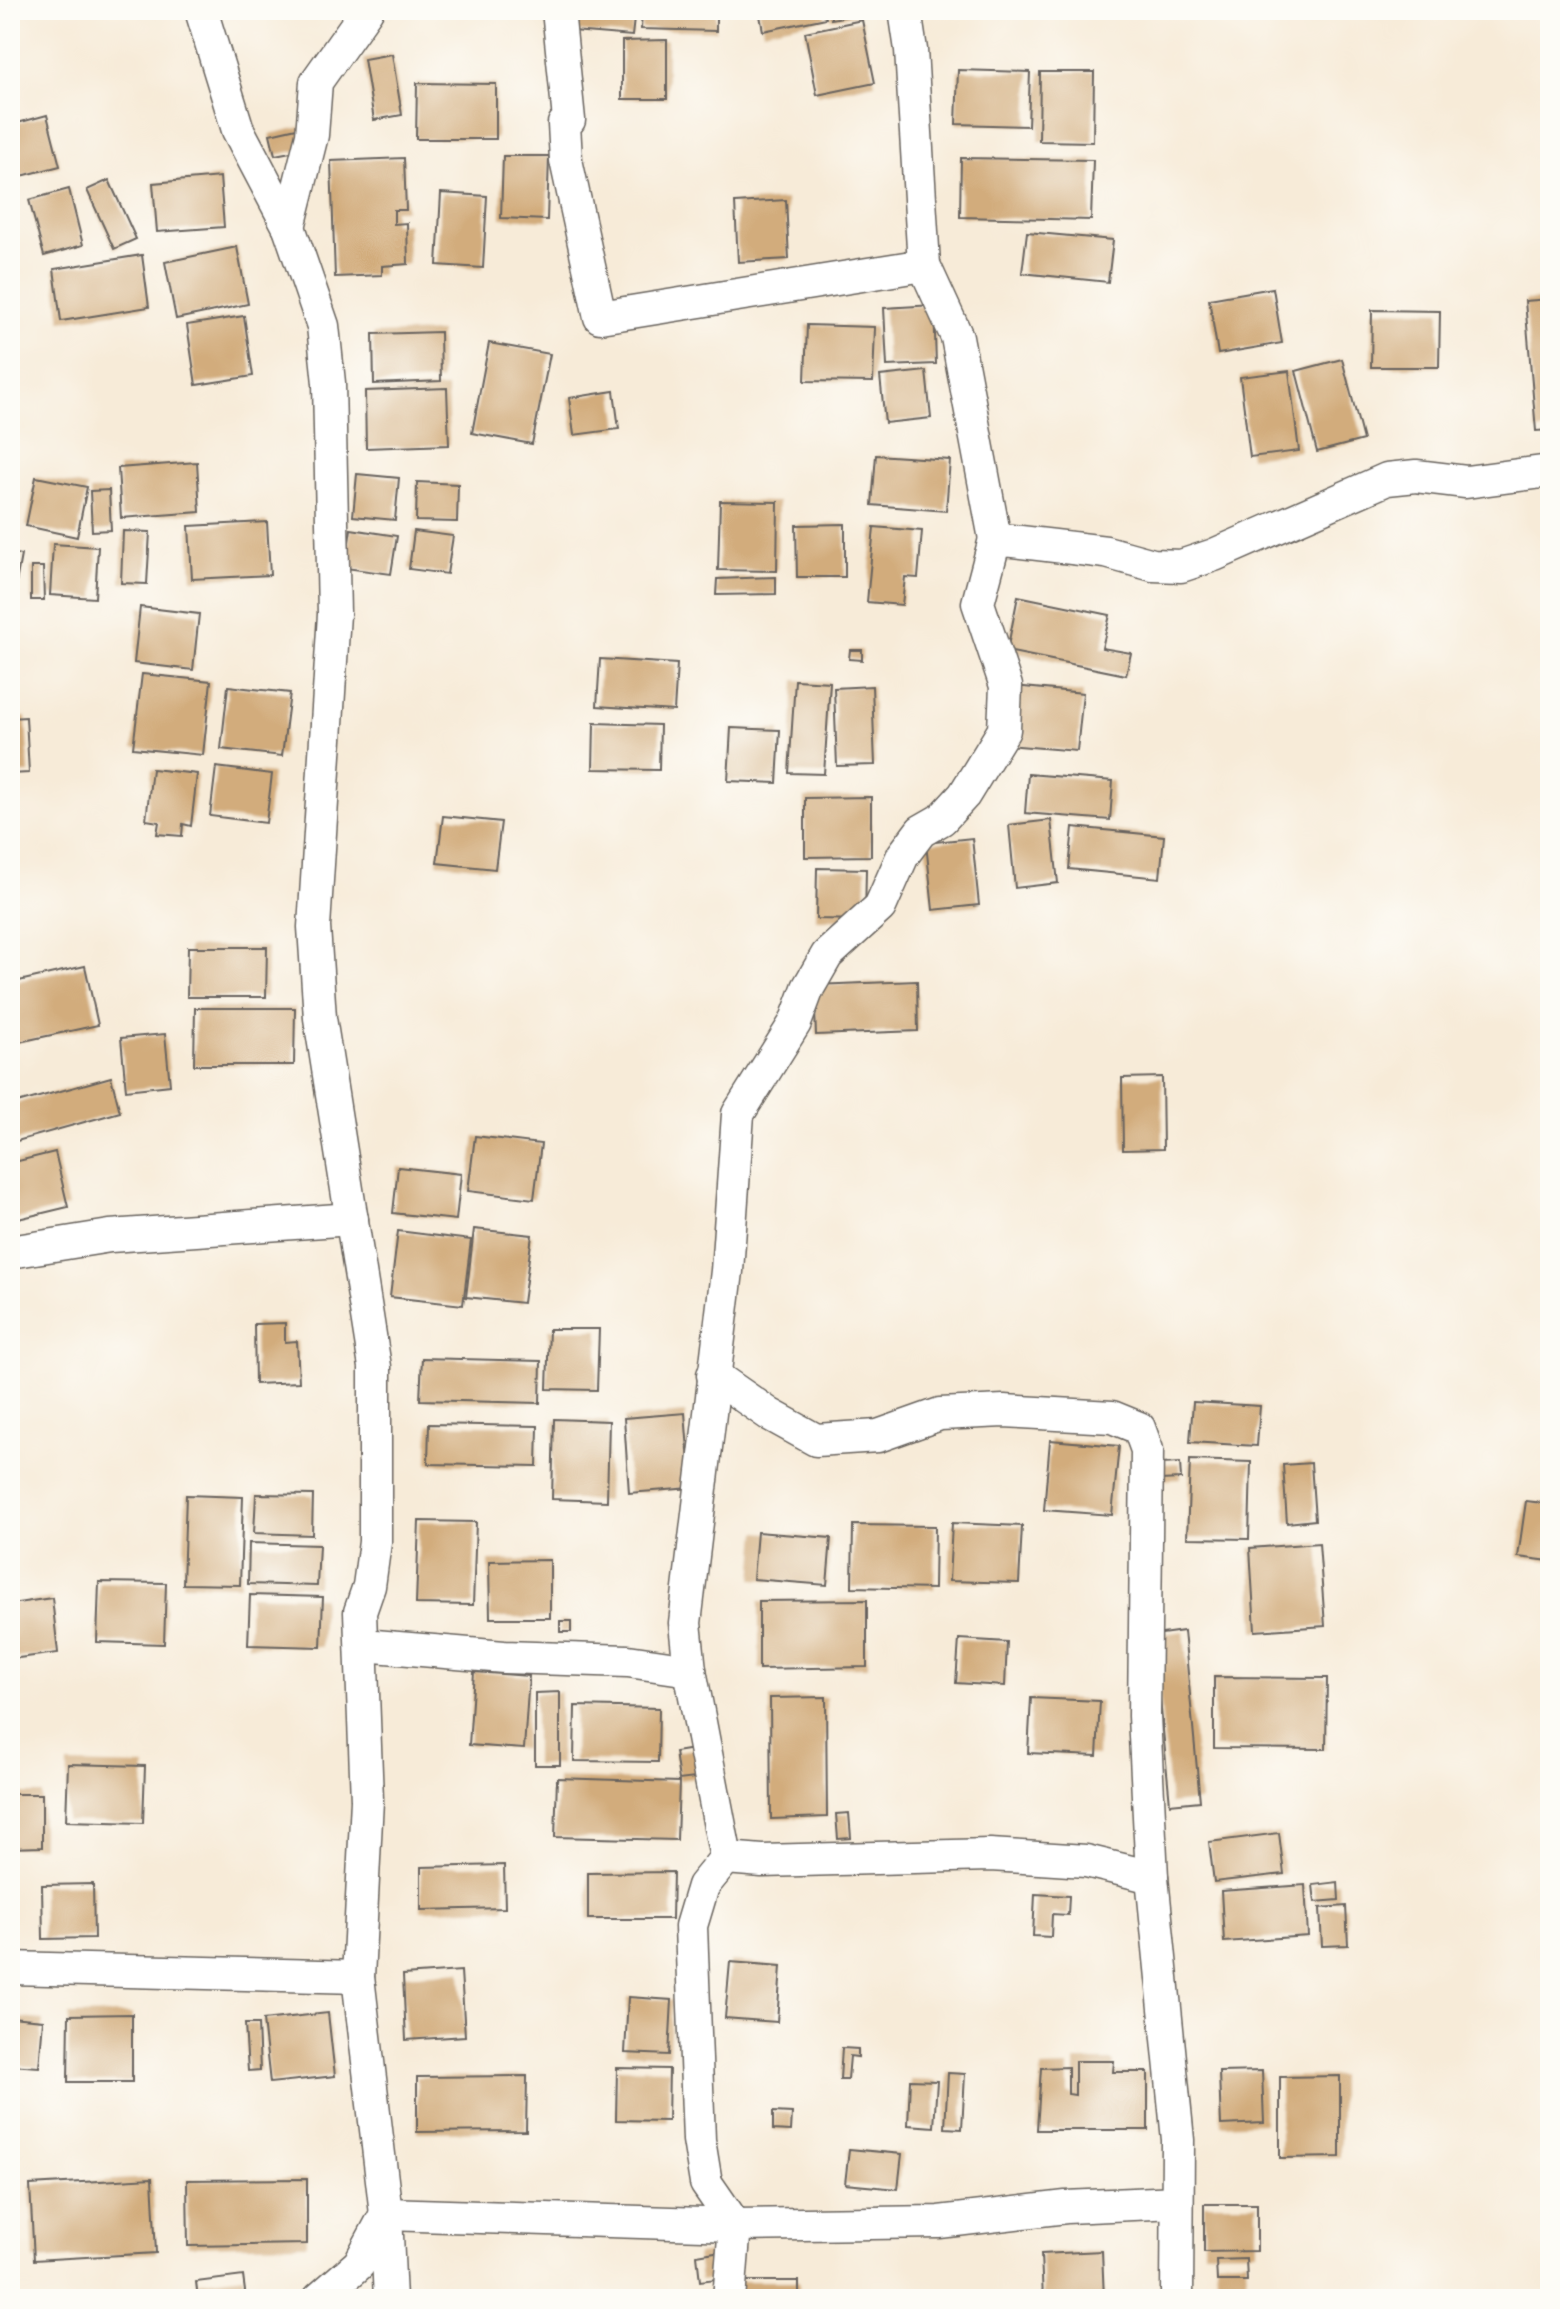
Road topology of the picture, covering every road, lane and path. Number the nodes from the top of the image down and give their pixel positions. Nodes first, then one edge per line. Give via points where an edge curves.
1 (201, 10) edge
2 (367, 10) edge
3 (558, 10) edge
4 (905, 10) edge
5 (289, 227) junction
6 (924, 265) junction
7 (1550, 471) edge
8 (995, 539) junction
9 (352, 1219) junction
10 (10, 1252) edge
11 (713, 1375) junction
12 (363, 1645) junction
13 (690, 1670) junction
14 (726, 1858) junction
15 (1152, 1877) junction
16 (10, 1968) edge
17 (358, 1977) junction
18 (1177, 2202) junction
19 (386, 2214) junction
20 (735, 2225) junction
21 (319, 2299) edge
22 (390, 2299) edge
23 (729, 2299) edge
24 (1177, 2299) edge

1 - 5 street via 238,130
2 - 5 street via 316,82 312,135
3 - 6 street via 569,120 564,124 566,160 600,317
4 - 6 street
5 - 9 street via 323,326 329,383 334,614 314,927 320,1018
6 - 8 street via 957,337
7 - 8 street via 1466,482 1416,476 1387,479 1181,566
8 - 11 street via 978,603 1006,686 1004,730 964,795 942,819 921,831 903,855 880,907 827,955 795,1023 738,1114 727,1271
9 - 10 street via 110,1236
9 - 12 street via 375,1367 375,1542 360,1612
11 - 13 street via 687,1594
11 - 15 street via 816,1440 878,1436 940,1414 1004,1411 1112,1417 1139,1428 1147,1450 1144,1716
12 - 13 street via 628,1661
12 - 17 street via 367,1800
13 - 14 street
14 - 15 street via 990,1855 1086,1861
14 - 20 street via 703,1886 691,1926 699,2140 706,2183
15 - 18 street via 1178,2140
16 - 17 street
17 - 19 street
18 - 20 street via 1066,2207 939,2222
18 - 24 street
19 - 20 street
19 - 21 street via 359,2264
19 - 22 street
20 - 23 street

